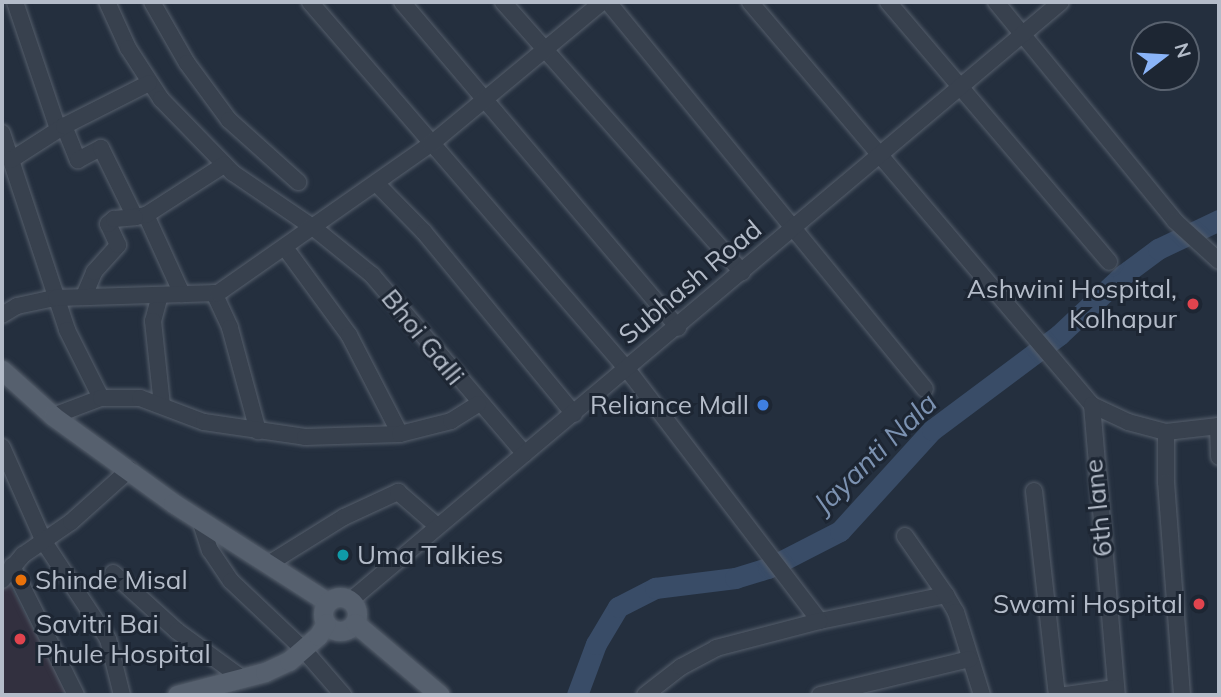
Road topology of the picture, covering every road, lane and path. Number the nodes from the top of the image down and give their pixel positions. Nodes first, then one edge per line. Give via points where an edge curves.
1 (15, 2) edge
2 (107, 2) edge
3 (310, 2) edge
4 (402, 2) edge
5 (503, 2) edge
6 (602, 2) edge
7 (607, 2) edge
8 (750, 2) edge
9 (888, 2) edge
10 (996, 2) edge
11 (1061, 2) edge
12 (158, 3) edge
13 (1025, 34) junction
14 (546, 48) junction
15 (149, 83) junction
16 (962, 86) junction
17 (486, 97) junction
18 (61, 128) junction
19 (2, 133) edge
20 (431, 144) junction
21 (879, 153) junction
22 (11, 160) junction
23 (225, 165) junction
24 (298, 182) dead end
25 (377, 184) junction
26 (141, 216) junction
27 (795, 227) junction
28 (314, 228) junction
29 (286, 250) junction
30 (1217, 260) edge
31 (1109, 262) dead end
32 (742, 272) junction
33 (214, 293) junction
34 (182, 294) junction
35 (160, 295) junction
36 (84, 296) junction
37 (56, 298) junction
38 (2, 315) edge
39 (678, 328) junction
40 (627, 369) junction
41 (2, 370) edge
42 (925, 389) dead end
43 (101, 398) junction
44 (478, 404) junction
45 (162, 405) junction
46 (1092, 405) junction
47 (574, 414) junction
48 (53, 416) junction
49 (1218, 426) edge
50 (258, 431) junction
51 (1166, 432) junction
52 (400, 434) junction
53 (2, 447) edge
54 (525, 454) junction
55 (1219, 457) edge
56 (130, 469) junction
57 (1034, 492) dead end
58 (200, 520) junction
59 (436, 525) junction
60 (905, 536) dead end
61 (44, 542) junction
62 (270, 563) junction
63 (12, 566) junction
64 (113, 573) dead end
65 (2, 580) edge
66 (946, 595) junction
67 (351, 600) junction
68 (328, 602) junction
69 (820, 621) junction
70 (326, 623) junction
71 (355, 623) junction
72 (304, 650) junction
73 (970, 659) junction
74 (243, 679) junction
75 (223, 690) edge
76 (1117, 692) edge
77 (76, 695) edge
78 (122, 695) edge
79 (177, 695) edge
80 (343, 695) edge
81 (440, 695) edge
82 (645, 695) edge
83 (820, 695) edge
84 (982, 695) edge
85 (1057, 695) edge
86 (1066, 695) edge
87 (1182, 695) edge

1 - 18 street
2 - 15 street, Bhoi Galli
3 - 20 street
4 - 17 street
5 - 14 street
6 - 14 street
7 - 27 street
8 - 21 street
9 - 16 street
10 - 13 street
11 - 13 street, Subhash Road
12 - 24 street via 229,120
13 - 16 street, Subhash Road
13 - 30 street via 1175,221
14 - 17 street
14 - 32 street
15 - 18 street
15 - 23 street, Bhoi Galli
16 - 21 street, Subhash Road
16 - 31 street
17 - 20 street
17 - 39 street
18 - 22 street
18 - 26 street via 78,160 101,148
19 - 22 street
20 - 25 street
20 - 40 street
21 - 27 street, Subhash Road
21 - 46 street
22 - 37 street
23 - 26 street
23 - 28 street, Bhoi Galli
25 - 28 street
25 - 47 street via 424,232
26 - 34 street
26 - 36 street via 114,219 108,225 118,245 94,272
27 - 32 street, Subhash Road
27 - 42 street
28 - 29 street
28 - 44 street, Bhoi Galli via 372,275
29 - 33 street
29 - 52 street via 349,335
32 - 39 street, Subhash Road
33 - 34 street
33 - 50 street via 230,328
34 - 35 street
35 - 36 street
35 - 45 street via 153,321
36 - 37 street
37 - 38 street via 17,306
37 - 43 street
39 - 40 street, Subhash Road
40 - 47 street, Subhash Road
40 - 69 street
41 - 48 main road
43 - 45 street via 140,398
43 - 48 street
44 - 52 street via 451,421
44 - 54 street, Bhoi Galli
45 - 50 street via 204,422
46 - 51 street via 1128,422
46 - 76 street, 6th lane
47 - 54 street, Subhash Road
48 - 56 main road
49 - 51 street
49 - 55 street
50 - 52 street via 305,437
51 - 87 street
53 - 61 street
54 - 59 street, Subhash Road
56 - 58 main road
56 - 61 street
57 - 85 street
58 - 62 main road
58 - 72 street via 210,550 231,581
59 - 62 street via 398,492 344,517
59 - 67 street, Subhash Road
60 - 66 street
61 - 63 street
61 - 78 street via 108,639
62 - 68 main road
63 - 65 street
63 - 77 street
64 - 74 street via 177,631
66 - 69 street
66 - 73 street
67 - 68 main road via 338,596
67 - 71 main road via 357,611
68 - 70 main road via 323,612
69 - 82 street via 716,648
70 - 71 main road via 340,631
70 - 72 main road
71 - 81 main road
72 - 74 main road
72 - 80 street
73 - 83 street
73 - 84 street
74 - 75 main road
75 - 79 main road
76 - 86 street

